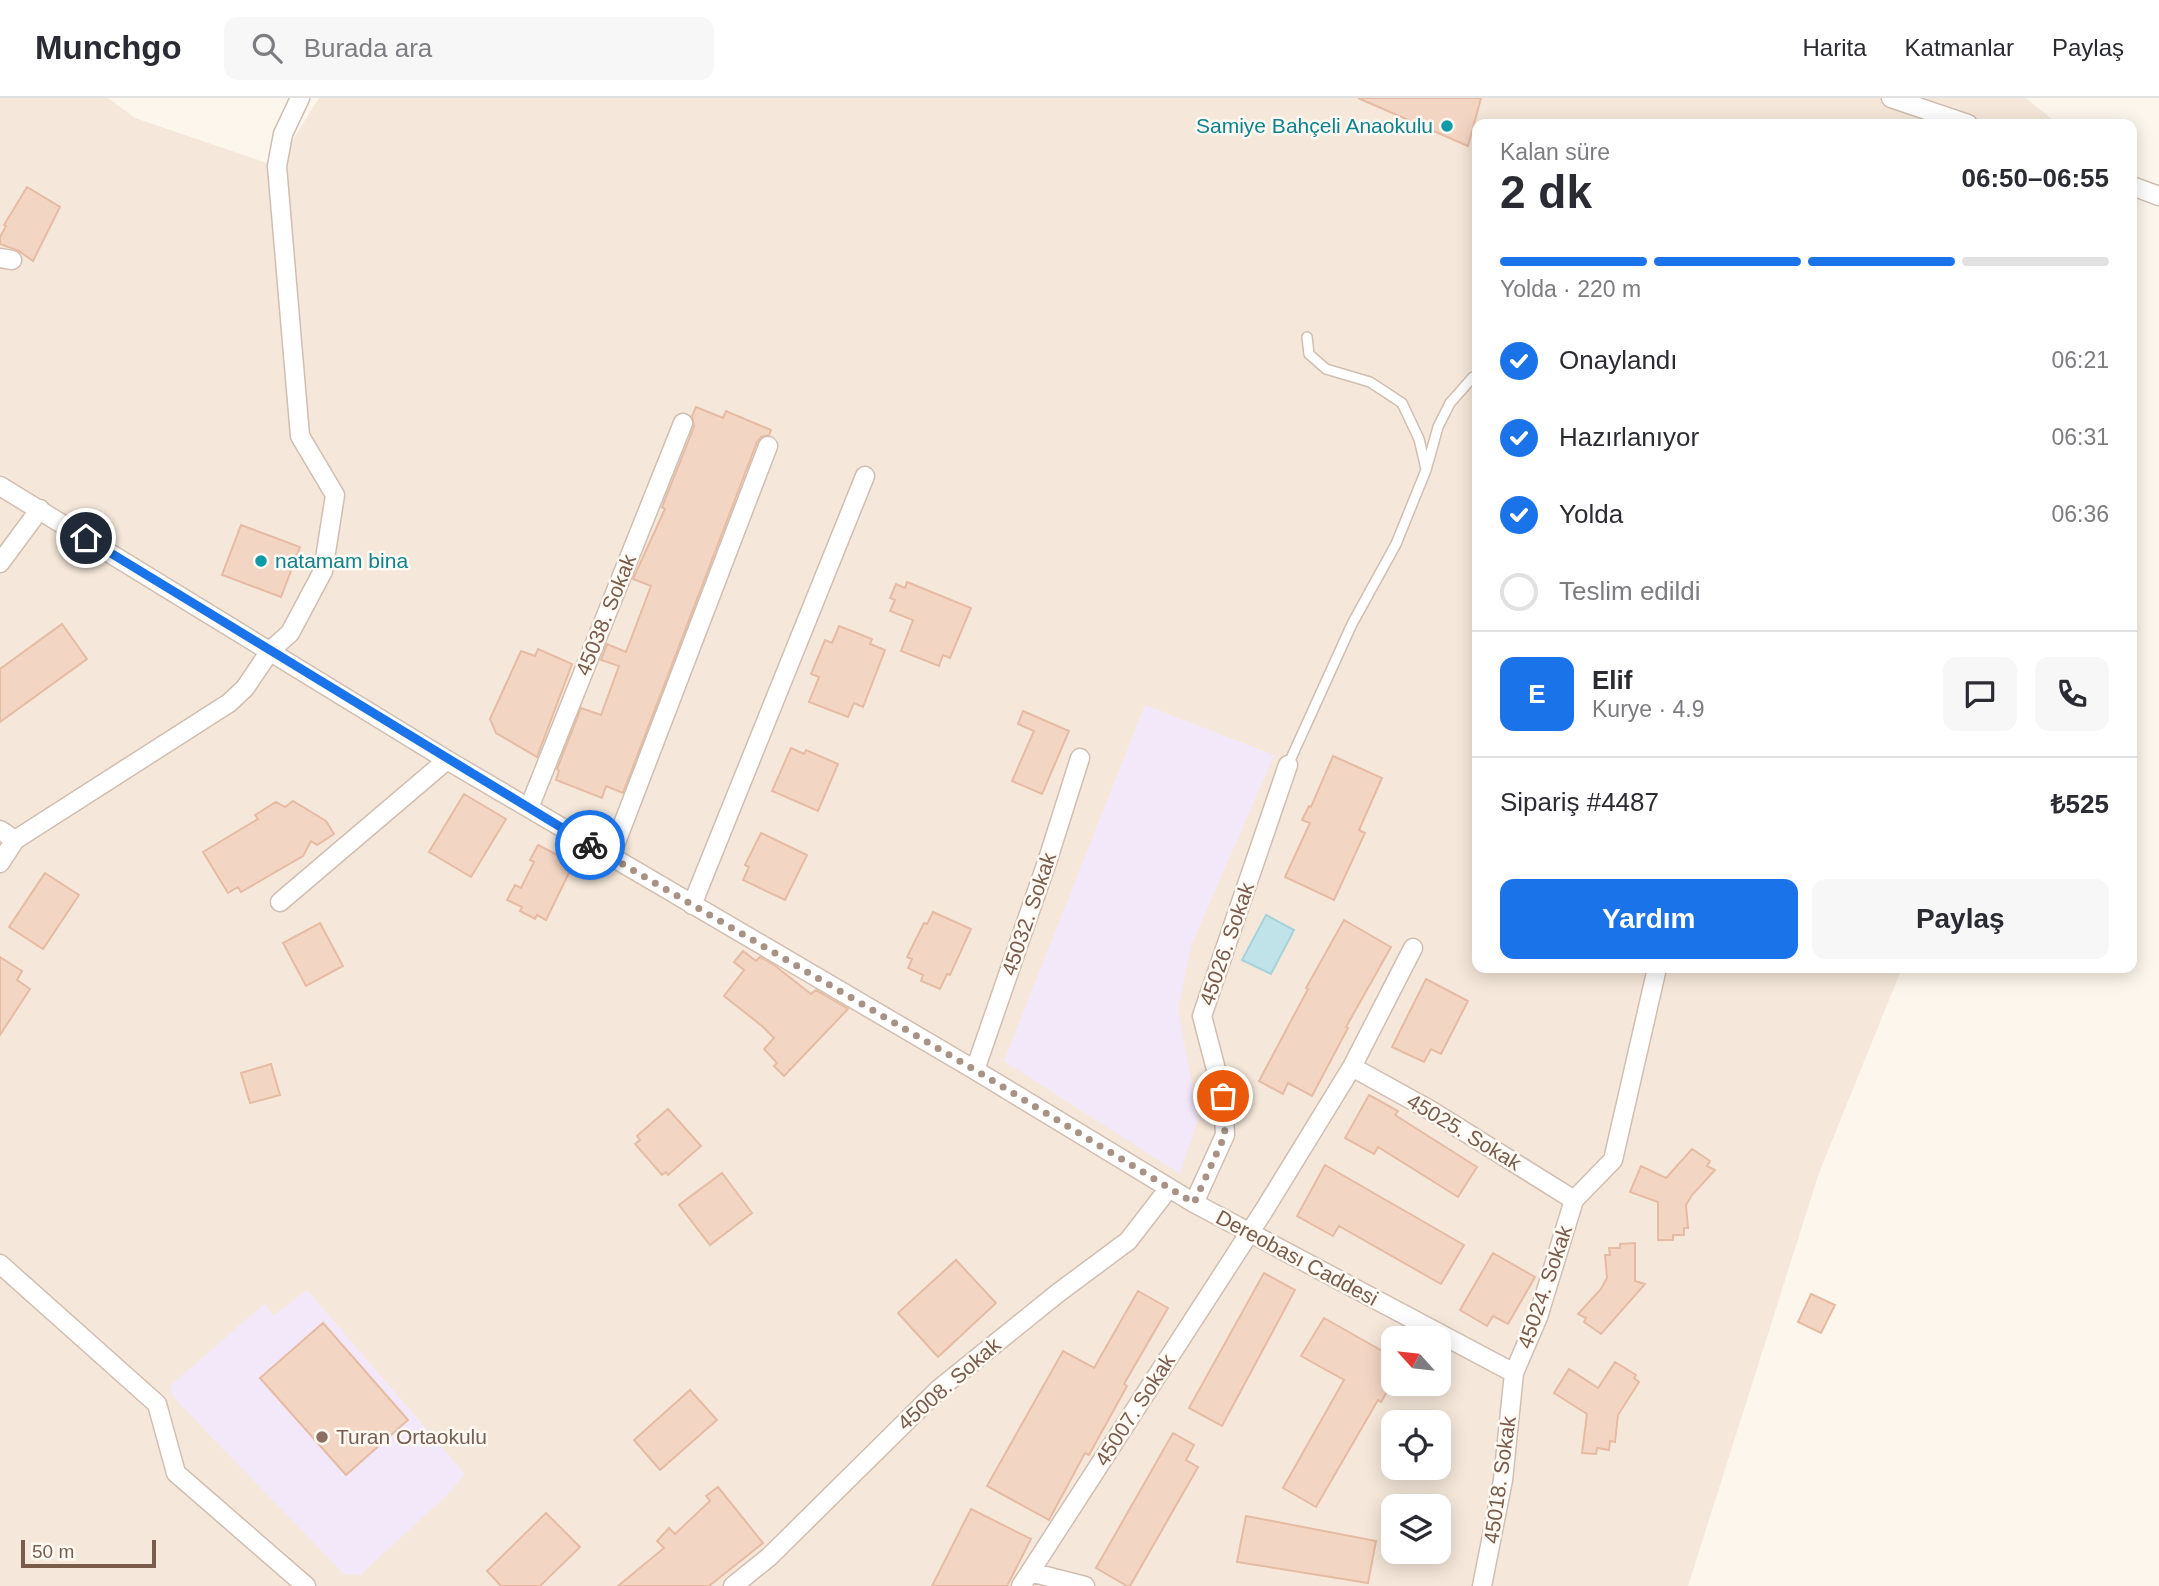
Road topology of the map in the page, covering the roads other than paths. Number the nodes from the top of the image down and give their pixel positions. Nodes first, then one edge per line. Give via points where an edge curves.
1 (300, 98) edge
2 (1891, 98) edge
3 (1948, 119) edge
4 (2137, 188) edge
5 (2159, 196) edge
6 (1307, 337) dead end
7 (1472, 378) edge
8 (683, 423) dead end
9 (768, 446) dead end
10 (1426, 470) junction
11 (865, 476) dead end
12 (0, 486) edge
13 (40, 509) junction
14 (0, 563) edge
15 (270, 652) junction
16 (1080, 758) dead end
17 (447, 760) junction
18 (1288, 765) joint
19 (529, 808) junction
20 (7, 835) edge
21 (610, 858) junction
22 (0, 863) edge
23 (280, 902) dead end
24 (692, 905) junction
25 (1413, 948) dead end
26 (1656, 973) edge
27 (1352, 1067) junction
28 (975, 1070) junction
29 (1170, 1188) junction
30 (1574, 1200) junction
31 (1194, 1203) junction
32 (1248, 1234) junction
33 (0, 1264) edge
34 (1514, 1373) junction
35 (1026, 1579) edge
36 (306, 1586) edge
37 (733, 1586) edge
38 (1085, 1586) edge
39 (1482, 1586) edge

1 - 15 street via 282,134 277,166 300,436 335,495 323,570 290,633
2 - 3 street
4 - 5 street
6 - 10 lane via 1309,354 1326,369 1370,382 1402,403 1419,439
7 - 10 lane via 1438,427
8 - 19 street, 45038. Sokak
9 - 21 street
10 - 18 lane via 1396,544 1352,624
11 - 24 street
12 - 13 street, Dereobası Caddesi
13 - 14 street
13 - 15 street, Dereobası Caddesi
15 - 17 street, Dereobası Caddesi
15 - 20 street via 229,703
16 - 28 street, 45032. Sokak
17 - 19 street, Dereobası Caddesi
17 - 23 street
18 - 31 street, 45026. Sokak via 1202,1016 1223,1096 1225,1135
19 - 21 street, Dereobası Caddesi
20 - 22 street
21 - 24 street, Dereobası Caddesi
24 - 28 street, Dereobası Caddesi
25 - 27 street
26 - 30 street via 1613,1160
27 - 30 street, 45025. Sokak
27 - 32 street
28 - 29 street, Dereobası Caddesi
29 - 31 street, Dereobası Caddesi
29 - 37 street, 45008. Sokak via 1128,1241 939,1389 769,1557
30 - 34 street, 45024. Sokak via 1538,1317
31 - 32 street, Dereobası Caddesi
32 - 34 street, Dereobası Caddesi
32 - 35 street, 45007. Sokak
33 - 36 street via 157,1404 176,1473
34 - 39 street, 45018. Sokak via 1503,1480
35 - 38 street

